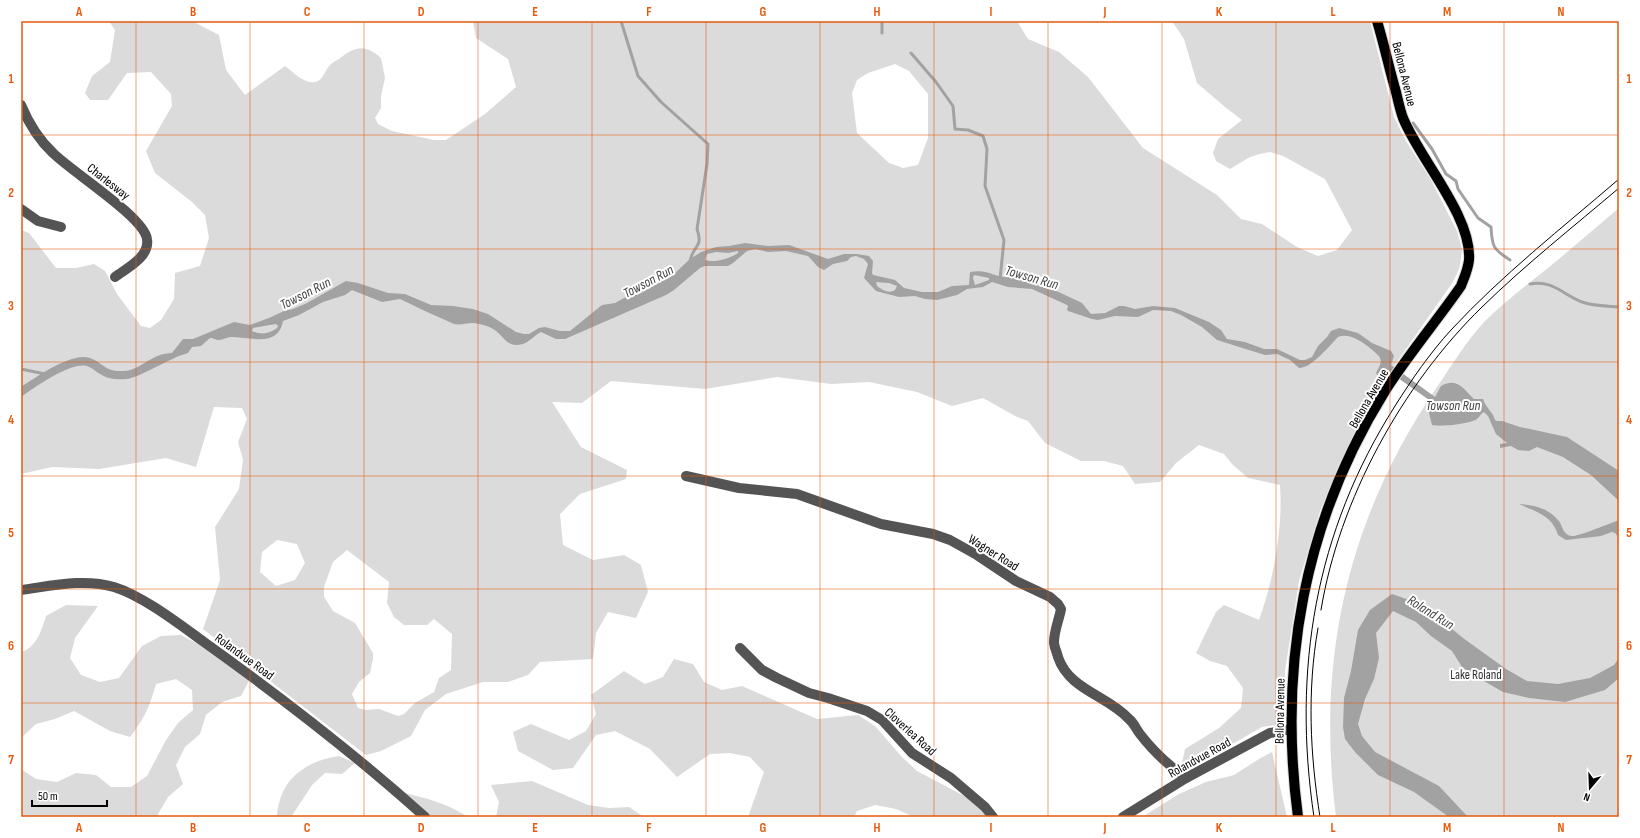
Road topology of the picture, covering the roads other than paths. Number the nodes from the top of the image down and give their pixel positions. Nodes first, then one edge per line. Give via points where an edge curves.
1 (1378, 21) edge
2 (21, 105) edge
3 (21, 209) edge
4 (61, 227) dead end
5 (115, 277) dead end
6 (686, 476) dead end
7 (21, 590) edge
8 (740, 648) dead end
9 (1291, 729) junction
10 (1186, 778) junction
11 (425, 817) edge
12 (993, 817) edge
13 (1123, 817) edge
14 (1298, 817) edge

1 - 9 main road, Bellona Avenue via 1402,116 1411,137 1463,227 1469,260 1467,272 1460,286 1402,366 1370,418 1344,469 1326,514 1303,595 1296,634
2 - 5 street, Charlesway via 36,134 54,154 132,216 145,232 148,240 144,254
3 - 4 street via 38,222
6 - 10 street, Wagner Road via 739,488 797,494 882,524 933,534 950,540 1016,581 1050,597 1061,610 1054,643 1062,667 1071,679 1116,706 1154,752
7 - 11 street, Rolandvue Road via 89,583 112,586 133,595 271,691
8 - 12 street, Cloverlea Road via 762,670 777,678 809,693 867,711 882,720 912,753 951,778
9 - 10 street, Rolandvue Road via 1270,733
9 - 14 main road, Bellona Avenue
10 - 13 street, Rolandvue Road

